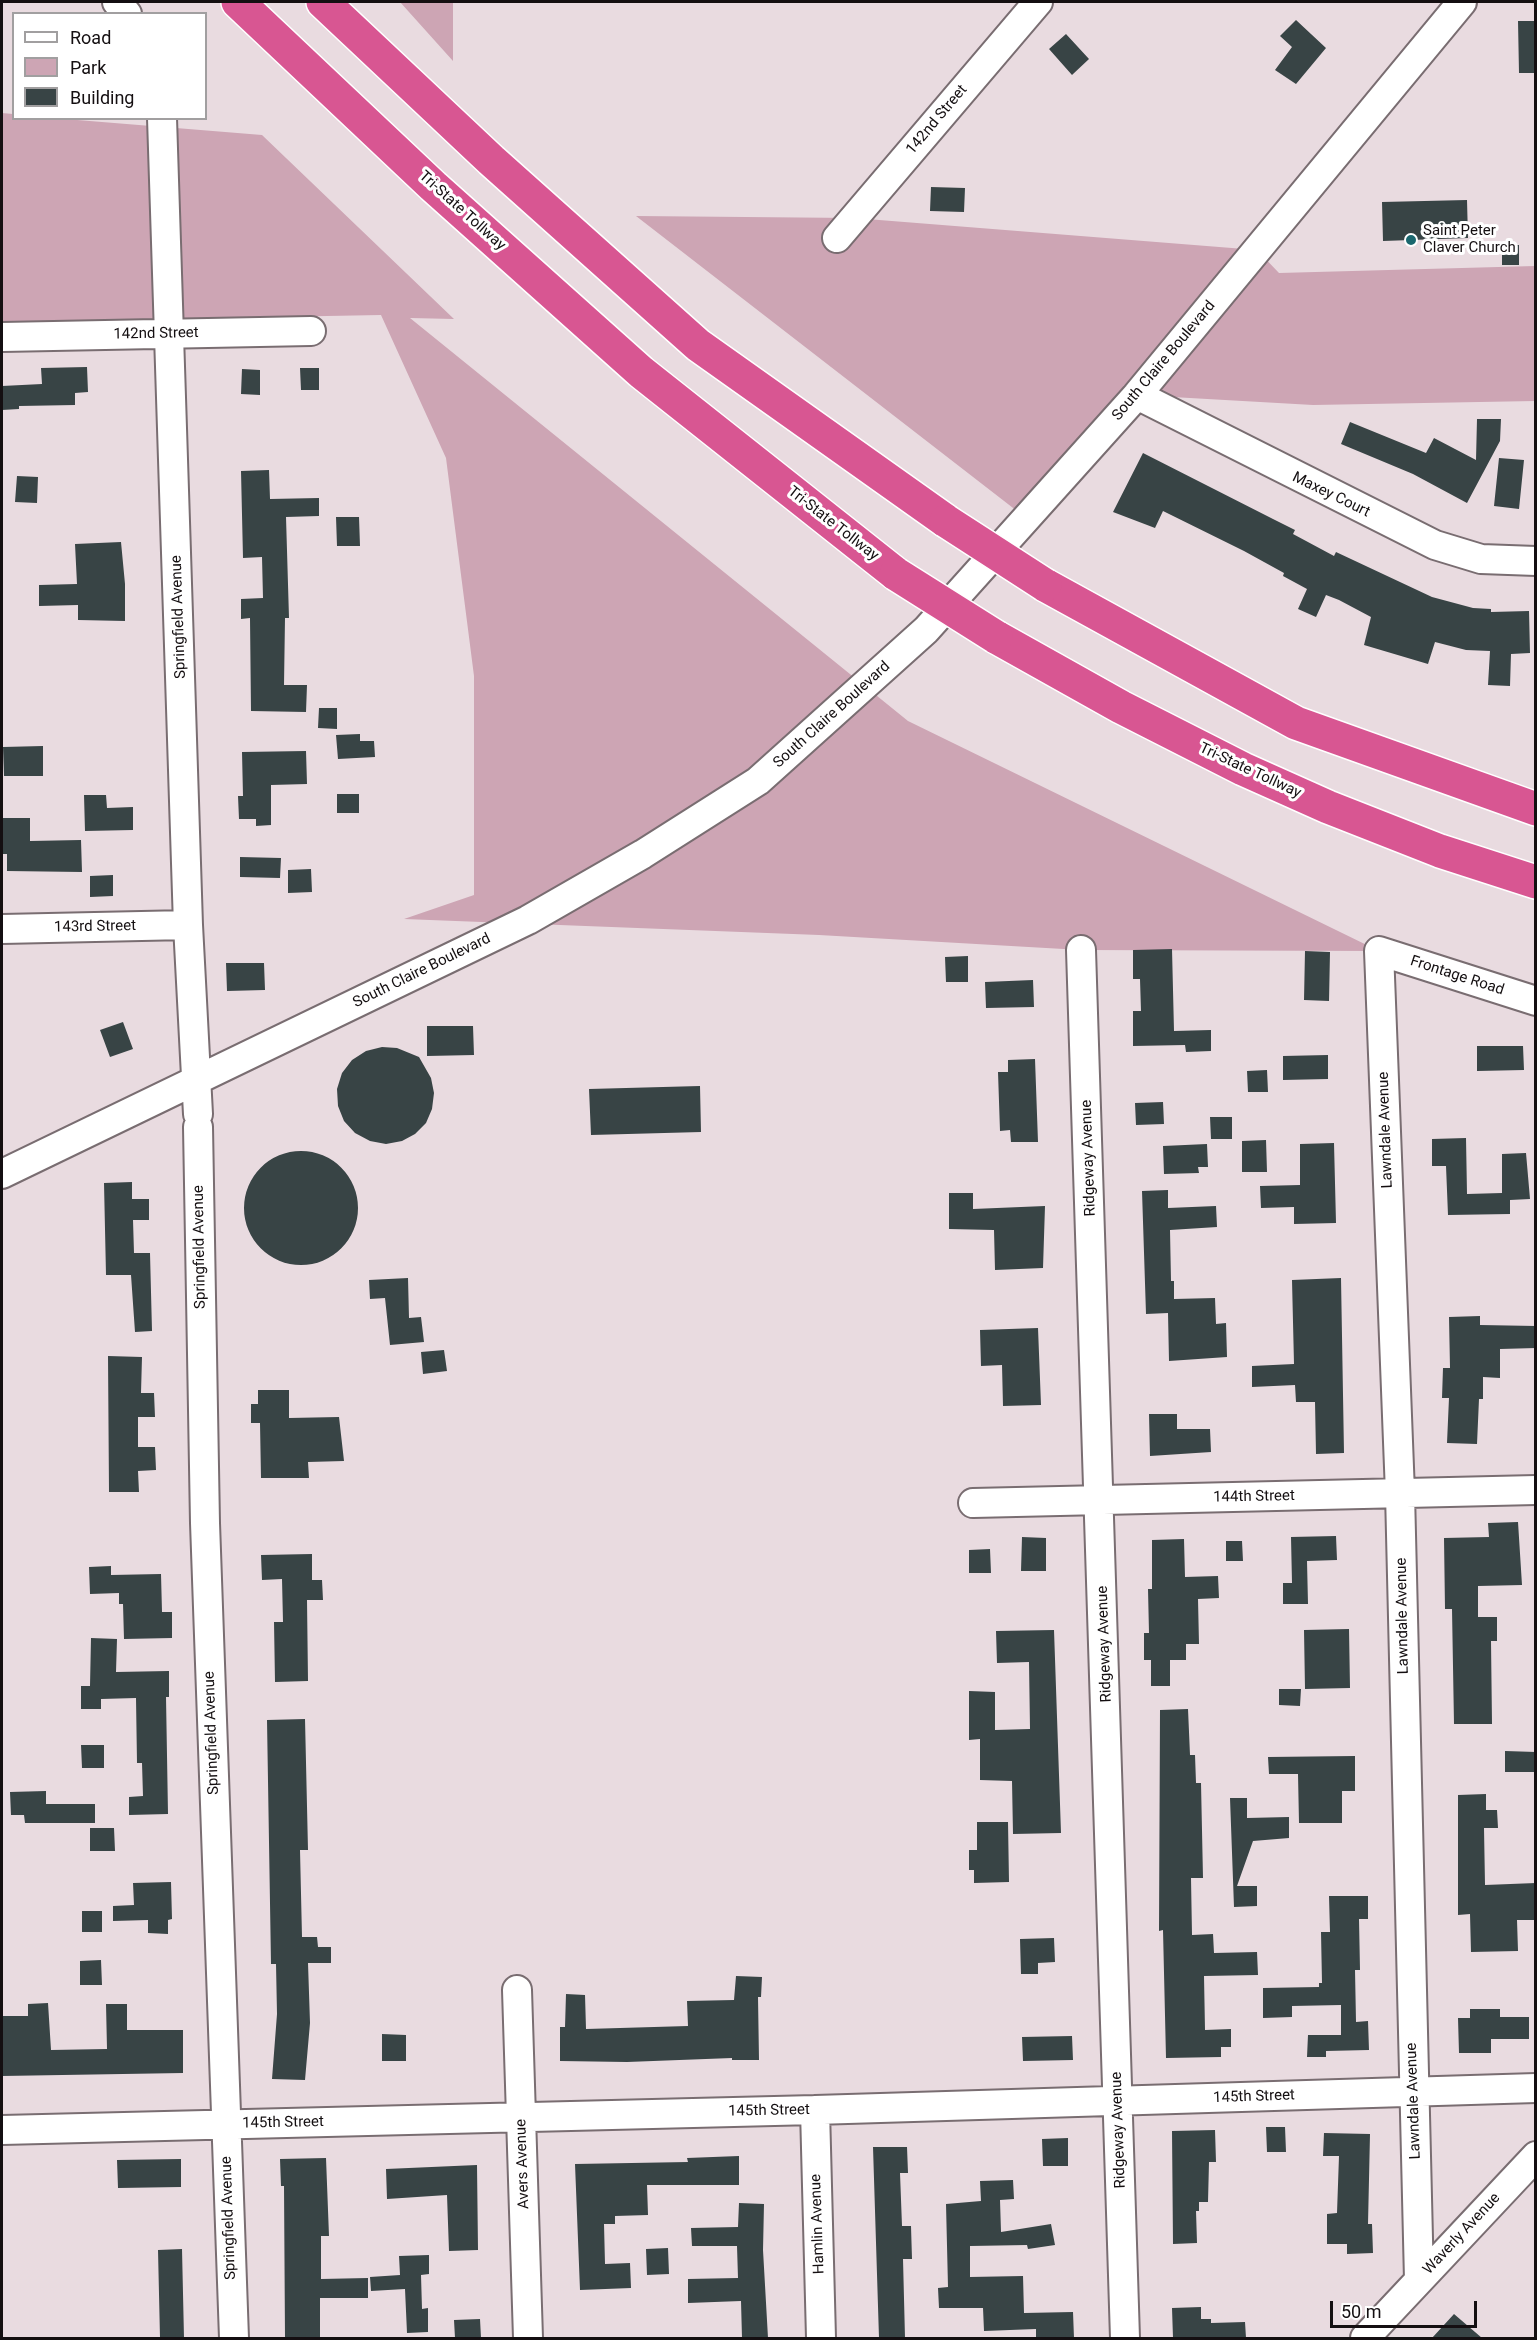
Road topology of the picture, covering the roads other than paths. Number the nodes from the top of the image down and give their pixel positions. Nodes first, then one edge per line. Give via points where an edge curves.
1 (238, 2) edge
2 (323, 2) edge
3 (1038, 2) edge
4 (1462, 2) edge
5 (162, 120) edge
6 (837, 238) dead end
7 (311, 331) dead end
8 (171, 334) junction
9 (2, 337) edge
10 (1137, 395) junction
11 (1536, 561) edge
12 (1536, 809) edge
13 (1536, 882) edge
14 (188, 925) junction
15 (2, 929) edge
16 (1082, 950) dead end
17 (1379, 951) joint
18 (1536, 1001) edge
19 (197, 1081) junction
20 (2, 1174) edge
21 (1536, 1490) edge
22 (1400, 1493) junction
23 (1101, 1501) junction
24 (973, 1503) dead end
25 (517, 1990) dead end
26 (1536, 2088) edge
27 (1414, 2092) junction
28 (1118, 2101) junction
29 (815, 2110) junction
30 (521, 2117) junction
31 (225, 2125) junction
32 (2, 2130) edge
33 (1536, 2156) edge
34 (1419, 2280) junction
35 (234, 2338) edge
36 (528, 2338) edge
37 (821, 2338) edge
38 (1125, 2338) edge
39 (1365, 2338) edge

1 - 13 highway, Tri-State Tollway, bridge via 433,186 641,372 896,574 996,637 1243,769 1428,846
2 - 12 highway, bridge via 491,160 698,345 946,521 1045,585 1296,723
3 - 6 street, 142nd Street
4 - 10 street, South Claire Boulevard
5 - 8 street, Springfield Avenue
7 - 8 street, 142nd Street
8 - 9 street, 142nd Street
8 - 14 street, Springfield Avenue
10 - 11 street, Maxey Court via 1435,545 1481,559
10 - 19 street, South Claire Boulevard via 927,630 758,781 644,855 528,920
14 - 15 street, 143rd Street
14 - 19 street, Springfield Avenue
16 - 23 street, Ridgeway Avenue
17 - 18 street, Frontage Road
17 - 22 street, Lawndale Avenue
19 - 20 street, South Claire Boulevard
19 - 31 street, Springfield Avenue via 206,1534
21 - 22 street, 144th Street
22 - 23 street, 144th Street
22 - 27 street, Lawndale Avenue
23 - 24 street, 144th Street
23 - 28 street, Ridgeway Avenue
25 - 30 street, Avers Avenue
26 - 27 street, 145th Street
27 - 28 street, 145th Street
27 - 34 street, Lawndale Avenue
28 - 29 street, 145th Street
28 - 38 street, Ridgeway Avenue
29 - 30 street, 145th Street
29 - 37 street, Hamlin Avenue
30 - 31 street, 145th Street
30 - 36 street, Avers Avenue
31 - 32 street, 145th Street
31 - 35 street, Springfield Avenue
33 - 34 street, Waverly Avenue
34 - 39 street, Waverly Avenue

